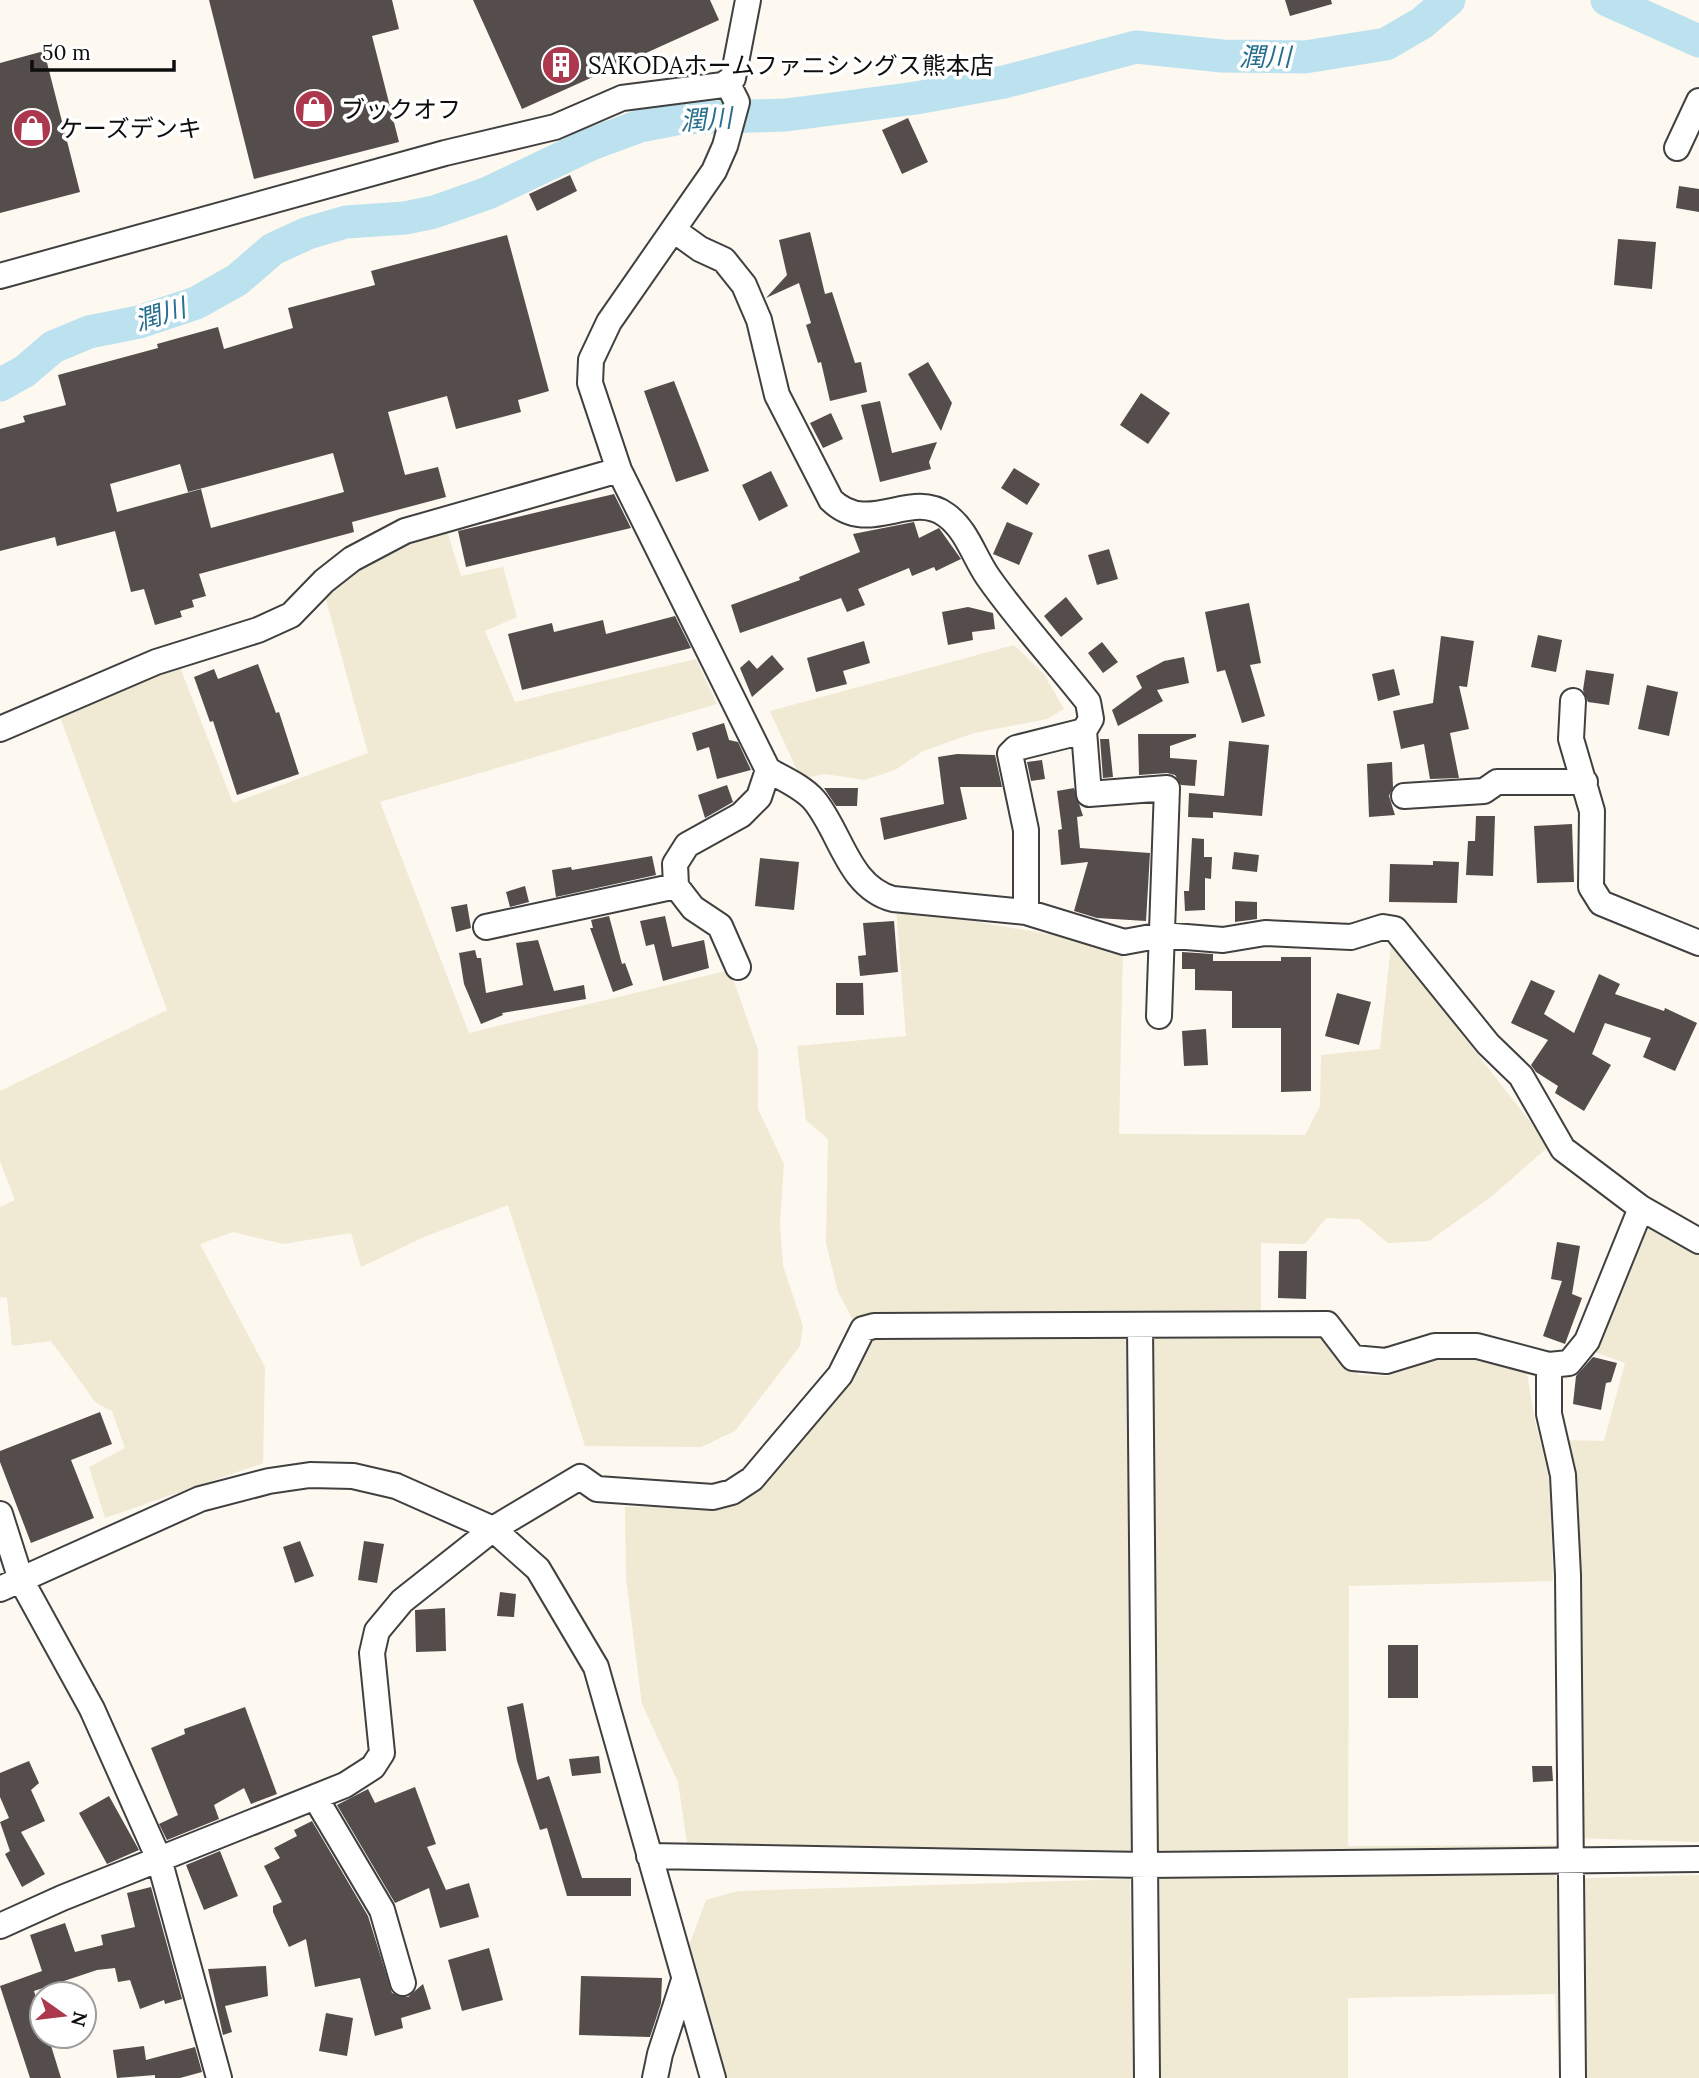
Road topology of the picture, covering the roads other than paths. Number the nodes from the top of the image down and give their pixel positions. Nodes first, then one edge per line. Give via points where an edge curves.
1 (748, 0) edge
2 (732, 87) junction
3 (1699, 101) edge
4 (1677, 148) dead end
5 (675, 231) junction
6 (0, 276) edge
7 (618, 470) junction
8 (1573, 701) dead end
9 (0, 729) edge
10 (1084, 731) junction
11 (768, 770) junction
12 (1585, 782) junction
13 (1404, 796) dead end
14 (676, 886) junction
15 (1026, 912) junction
16 (486, 927) dead end
17 (1163, 935) junction
18 (1699, 943) edge
19 (738, 967) dead end
20 (1159, 1016) dead end
21 (1641, 1208) junction
22 (1699, 1241) edge
23 (1140, 1327) junction
24 (1549, 1365) junction
25 (0, 1514) edge
26 (493, 1529) junction
27 (10, 1585) edge
28 (315, 1797) junction
29 (649, 1856) junction
30 (159, 1859) junction
31 (1699, 1859) edge
32 (1571, 1861) junction
33 (1146, 1864) junction
34 (0, 1926) edge
35 (684, 1980) junction
36 (403, 1983) dead end
37 (219, 2078) edge
38 (655, 2078) edge
39 (713, 2078) edge
40 (1147, 2078) edge
41 (1573, 2078) edge

1 - 2 street
2 - 5 street via 725,146 715,171
2 - 6 street via 622,98 555,127 444,153
3 - 4 street
5 - 7 street via 609,322 591,360 590,383
5 - 10 street via 724,260 744,285 759,320 777,395 831,500 843,512 857,516 917,507 945,514 965,536 1004,598 1088,702 1091,719
7 - 9 street via 405,531 352,559 291,615 156,663
7 - 11 street
8 - 12 street via 1571,739
10 - 15 street via 1016,748 1010,754 1026,830
10 - 17 street via 1089,794 1167,788
11 - 14 street via 759,797 741,815 687,845 675,864
11 - 15 street via 811,796 827,816 849,862 874,894
12 - 13 street via 1497,782 1484,791
12 - 18 street via 1592,811 1594,896
14 - 16 street
14 - 19 street via 693,908 720,926
15 - 17 street via 1124,942
17 - 20 street
17 - 21 street via 1223,940 1265,933 1350,937 1383,927 1395,929 1488,1044 1521,1076 1563,1149
21 - 22 street
21 - 24 street via 1587,1341 1569,1363
23 - 24 street via 1327,1324 1353,1358 1386,1361 1436,1346 1477,1346
23 - 26 street via 863,1329 840,1375 752,1479 732,1492 713,1497 634,1493 597,1489 580,1477
23 - 33 street
24 - 32 street via 1549,1414 1563,1475 1567,1562
25 - 27 street
26 - 27 street via 396,1486 353,1476 310,1475 200,1499
26 - 28 street via 402,1601 377,1631 372,1653 382,1753 373,1767
26 - 29 street via 538,1569 596,1667
27 - 30 street via 92,1709
28 - 30 street
28 - 36 street via 382,1910
29 - 33 street
29 - 35 street
30 - 34 street
30 - 37 street
31 - 32 street
32 - 33 street
32 - 41 street
33 - 40 street
35 - 38 street
35 - 39 street

